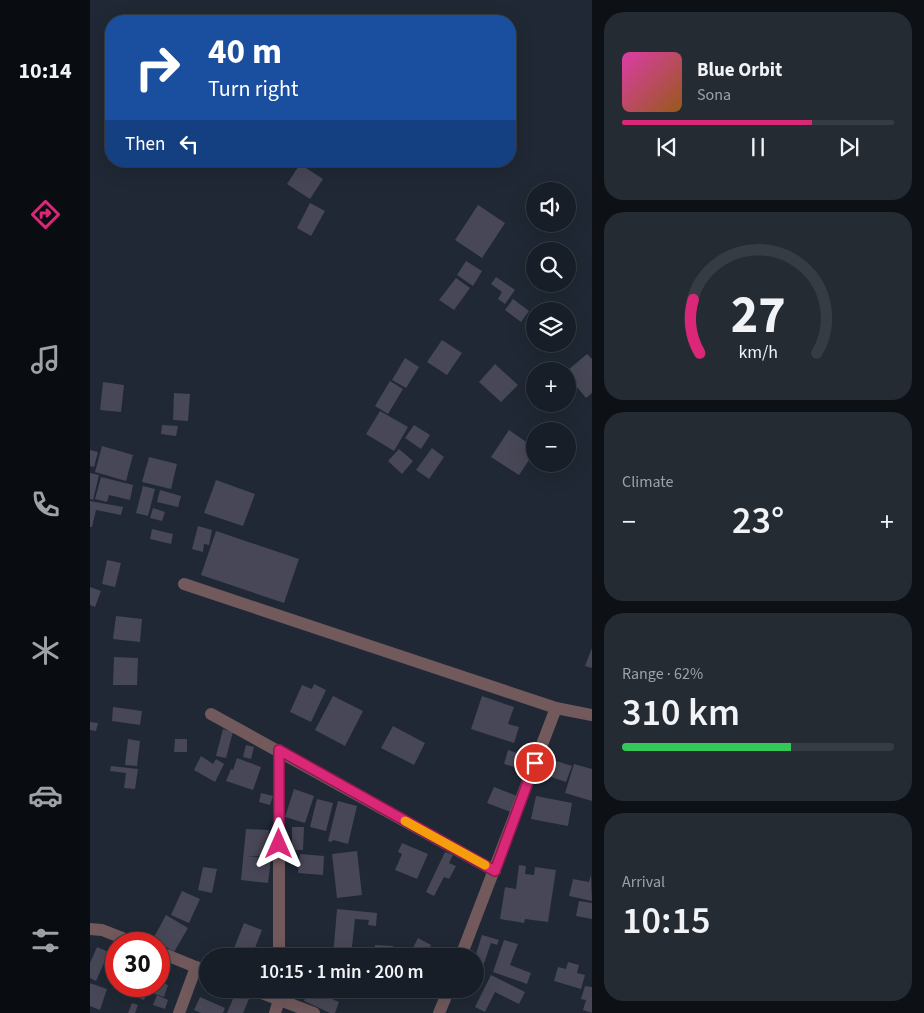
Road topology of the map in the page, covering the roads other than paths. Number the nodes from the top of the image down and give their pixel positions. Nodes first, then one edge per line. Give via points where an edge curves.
1 (184, 584) dead end
2 (556, 708) junction
3 (211, 714) dead end
4 (592, 715) edge
5 (279, 750) junction
6 (495, 871) junction
7 (90, 929) edge
8 (107, 932) edge
9 (279, 948) edge
10 (464, 948) edge
11 (170, 956) edge
12 (199, 968) edge
13 (199, 975) edge
14 (278, 998) edge
15 (286, 998) edge
16 (445, 998) edge
17 (179, 1013) edge
18 (275, 1013) edge
19 (314, 1013) edge
20 (439, 1013) edge

1 - 2 street
2 - 4 street
2 - 6 street
3 - 5 street
5 - 6 street
5 - 9 street
6 - 10 street
7 - 8 street
11 - 12 street
13 - 17 street
14 - 18 street
15 - 19 street
16 - 20 street

